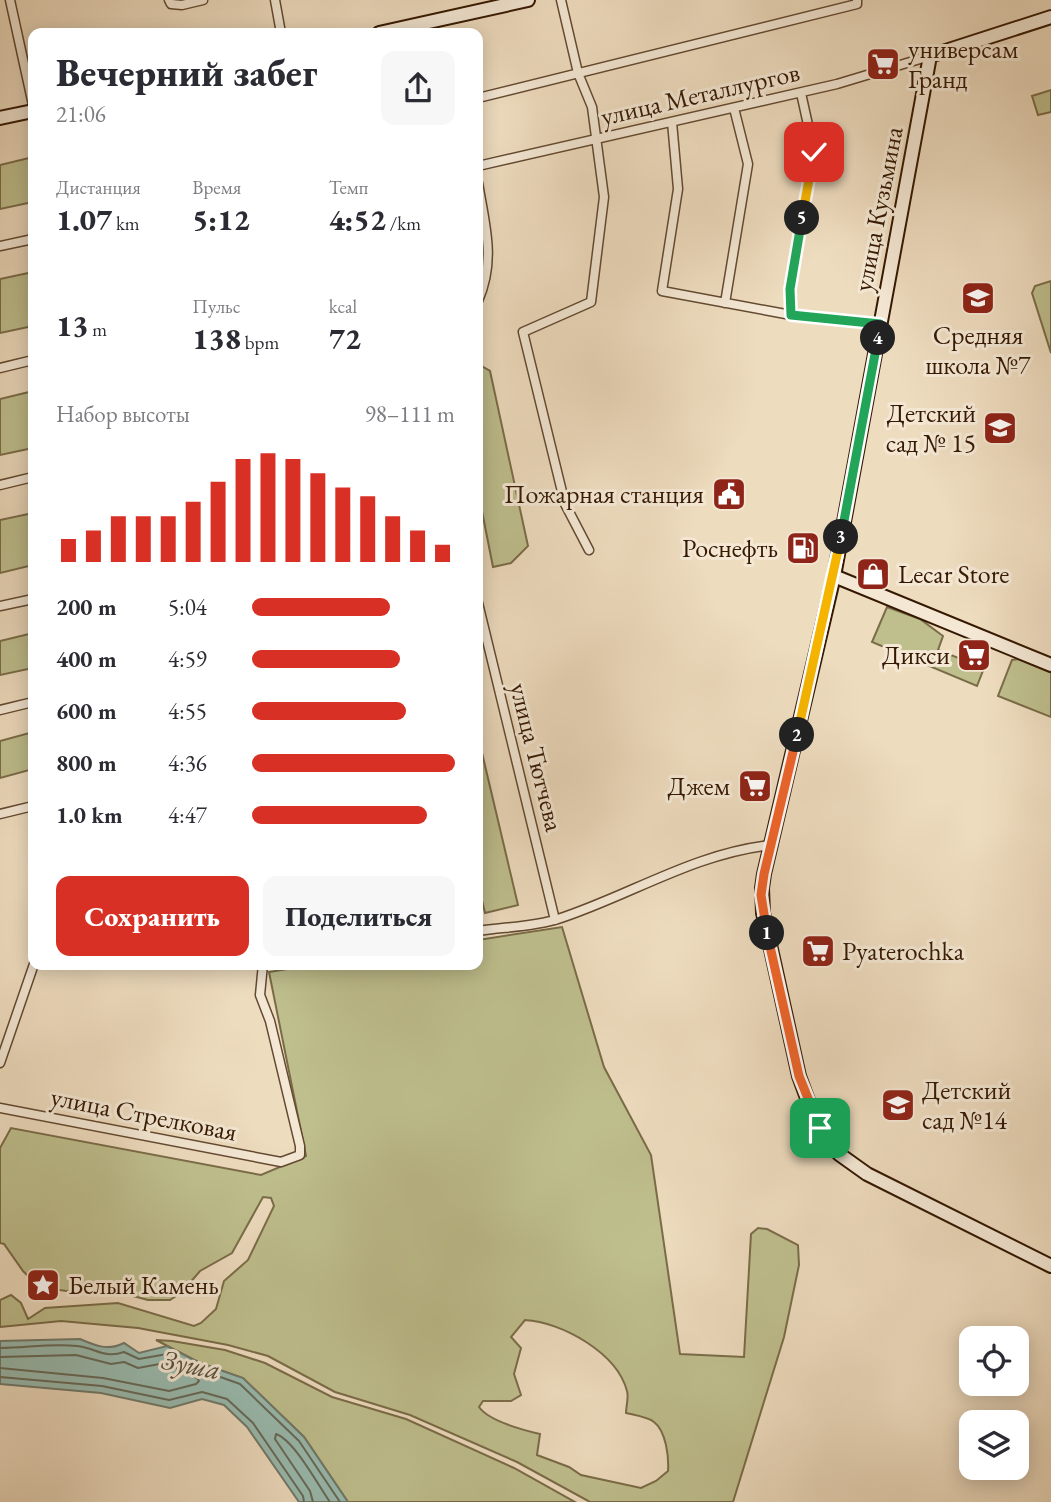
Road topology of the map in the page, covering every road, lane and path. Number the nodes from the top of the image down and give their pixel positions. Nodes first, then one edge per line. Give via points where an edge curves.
1 (10, 0) edge
2 (169, 0) edge
3 (203, 0) edge
4 (275, 0) edge
5 (528, 0) edge
6 (561, 0) edge
7 (857, 2) edge
8 (1051, 17) edge
9 (280, 28) edge
10 (402, 28) edge
11 (930, 56) junction
12 (578, 73) junction
13 (28, 81) edge
14 (801, 93) junction
15 (483, 97) edge
16 (734, 108) junction
17 (28, 112) edge
18 (0, 118) edge
19 (672, 122) junction
20 (598, 139) junction
21 (483, 165) edge
22 (483, 213) edge
23 (28, 240) edge
24 (0, 246) edge
25 (483, 282) edge
26 (725, 303) junction
27 (791, 315) junction
28 (880, 324) junction
29 (28, 361) edge
30 (0, 368) edge
31 (28, 478) edge
32 (0, 485) edge
33 (589, 550) dead end
34 (834, 576) junction
35 (28, 600) edge
36 (0, 606) edge
37 (483, 624) edge
38 (1051, 665) edge
39 (28, 703) edge
40 (0, 710) edge
41 (28, 807) edge
42 (0, 814) edge
43 (771, 845) junction
44 (555, 920) junction
45 (483, 930) edge
46 (32, 970) edge
47 (262, 970) edge
48 (0, 1063) edge
49 (0, 1108) edge
50 (1050, 1264) edge

1 - 13 street
2 - 3 street via 182,5
4 - 9 street
5 - 10 main road
6 - 12 street
7 - 12 street
8 - 11 main road
11 - 14 street, улица Металлургов
11 - 28 main road, улица Кузьмина
12 - 15 street
12 - 20 street via 592,107
14 - 16 street, улица Металлургов
14 - 27 street via 814,152 790,289
16 - 19 street, улица Металлургов
16 - 26 street via 748,164
17 - 18 main road
19 - 20 street, улица Металлургов
19 - 26 street via 678,189 662,291
20 - 21 street, улица Металлургов
20 - 33 street via 604,197 591,302 523,332 565,504
22 - 25 street via 489,248
23 - 24 street
26 - 27 street
27 - 28 street
28 - 34 main road, улица Кузьмина
29 - 30 street
31 - 32 street
34 - 38 main road
34 - 43 main road, улица Кузьмина
35 - 36 street
37 - 44 street, улица Тютчева
39 - 40 street
41 - 42 street
43 - 44 street via 673,870
43 - 50 main road, улица Кузьмина via 762,888 763,913 799,1076 820,1128 839,1154 867,1174
44 - 45 street
46 - 48 street
47 - 49 street, улица Стрелковая via 260,995 300,1155 281,1162

